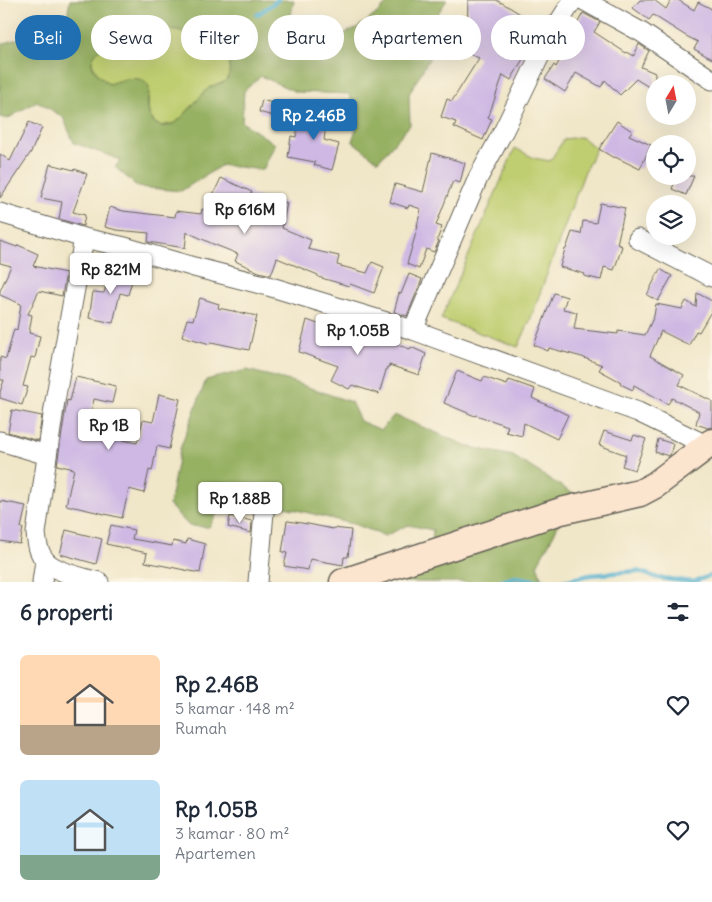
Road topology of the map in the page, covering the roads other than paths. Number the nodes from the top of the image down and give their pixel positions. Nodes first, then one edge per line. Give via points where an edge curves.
1 (573, 0) edge
2 (583, 0) edge
3 (712, 80) edge
4 (0, 213) edge
5 (84, 238) junction
6 (638, 240) dead end
7 (712, 278) edge
8 (413, 330) junction
9 (0, 441) edge
10 (710, 444) edge
11 (47, 455) junction
12 (264, 512) dead end
13 (45, 561) junction
14 (42, 582) edge
15 (99, 582) edge
16 (258, 582) edge
17 (343, 582) edge

1 - 8 street via 547,41 478,178
2 - 3 street via 641,32
4 - 5 street
5 - 8 street via 268,286
5 - 11 street
6 - 7 street
8 - 10 street via 638,412
9 - 11 street
10 - 17 main road via 655,486 640,493 561,511
11 - 13 street via 36,533 38,548
12 - 16 street
13 - 14 street
13 - 15 street via 66,573

